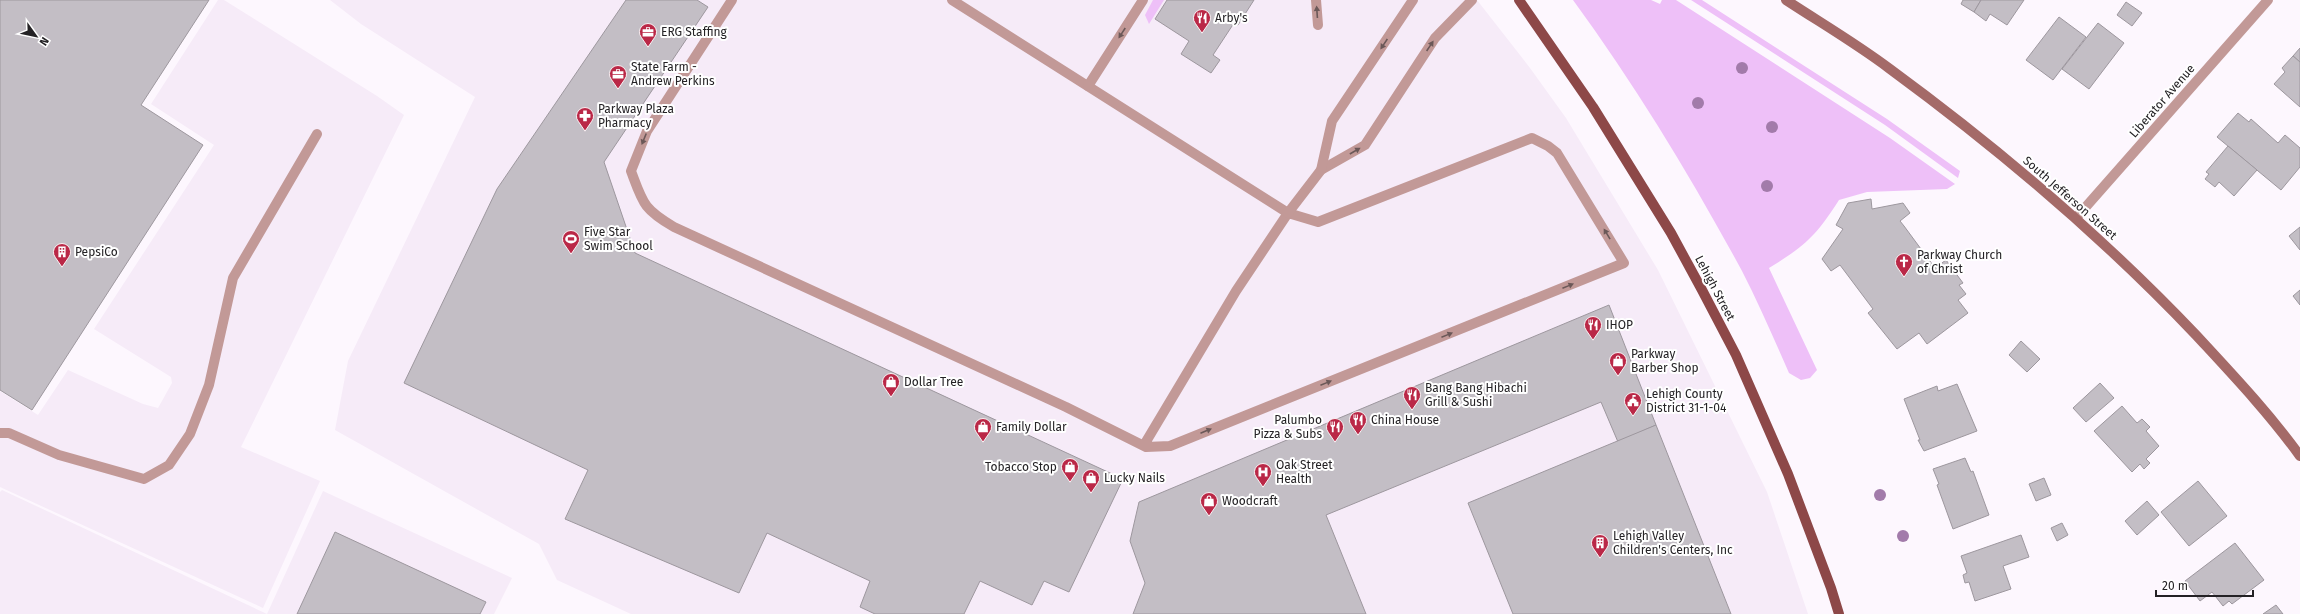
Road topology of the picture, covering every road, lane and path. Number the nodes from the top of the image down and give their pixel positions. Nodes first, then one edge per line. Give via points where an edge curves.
1 (732, 0) edge
2 (952, 0) edge
3 (1143, 0) edge
4 (1316, 0) edge
5 (1413, 0) edge
6 (1472, 0) edge
7 (1519, 0) edge
8 (1786, 0) edge
9 (2268, 0) edge
10 (1318, 25) dead end
11 (1088, 86) junction
12 (317, 134) dead end
13 (1321, 170) junction
14 (1288, 213) junction
15 (2076, 218) junction
16 (0, 433) edge
17 (1144, 445) junction
18 (2300, 456) edge
19 (1839, 614) edge

1 -> 17 street via 647,131 631,171 644,204 657,218 674,227
2 - 11 street
3 -> 11 street
10 -> 4 street
5 -> 13 street via 1332,121
13 -> 6 street via 1365,145 1435,38
7 - 19 main road, Lehigh Street via 1592,107 1671,233 1709,303 1736,355 1788,474
8 - 15 main road, South Jefferson Street via 1889,68
9 - 15 street, Liberator Avenue
11 - 14 street
12 - 16 street via 233,278 209,385 190,434 169,465 144,479 59,455 9,434
13 - 14 street
14 - 17 street via 1236,291
17 -> 14 street via 1170,446 1624,262 1557,153 1532,138 1318,222
15 - 18 main road, South Jefferson Street via 2154,291 2222,363

